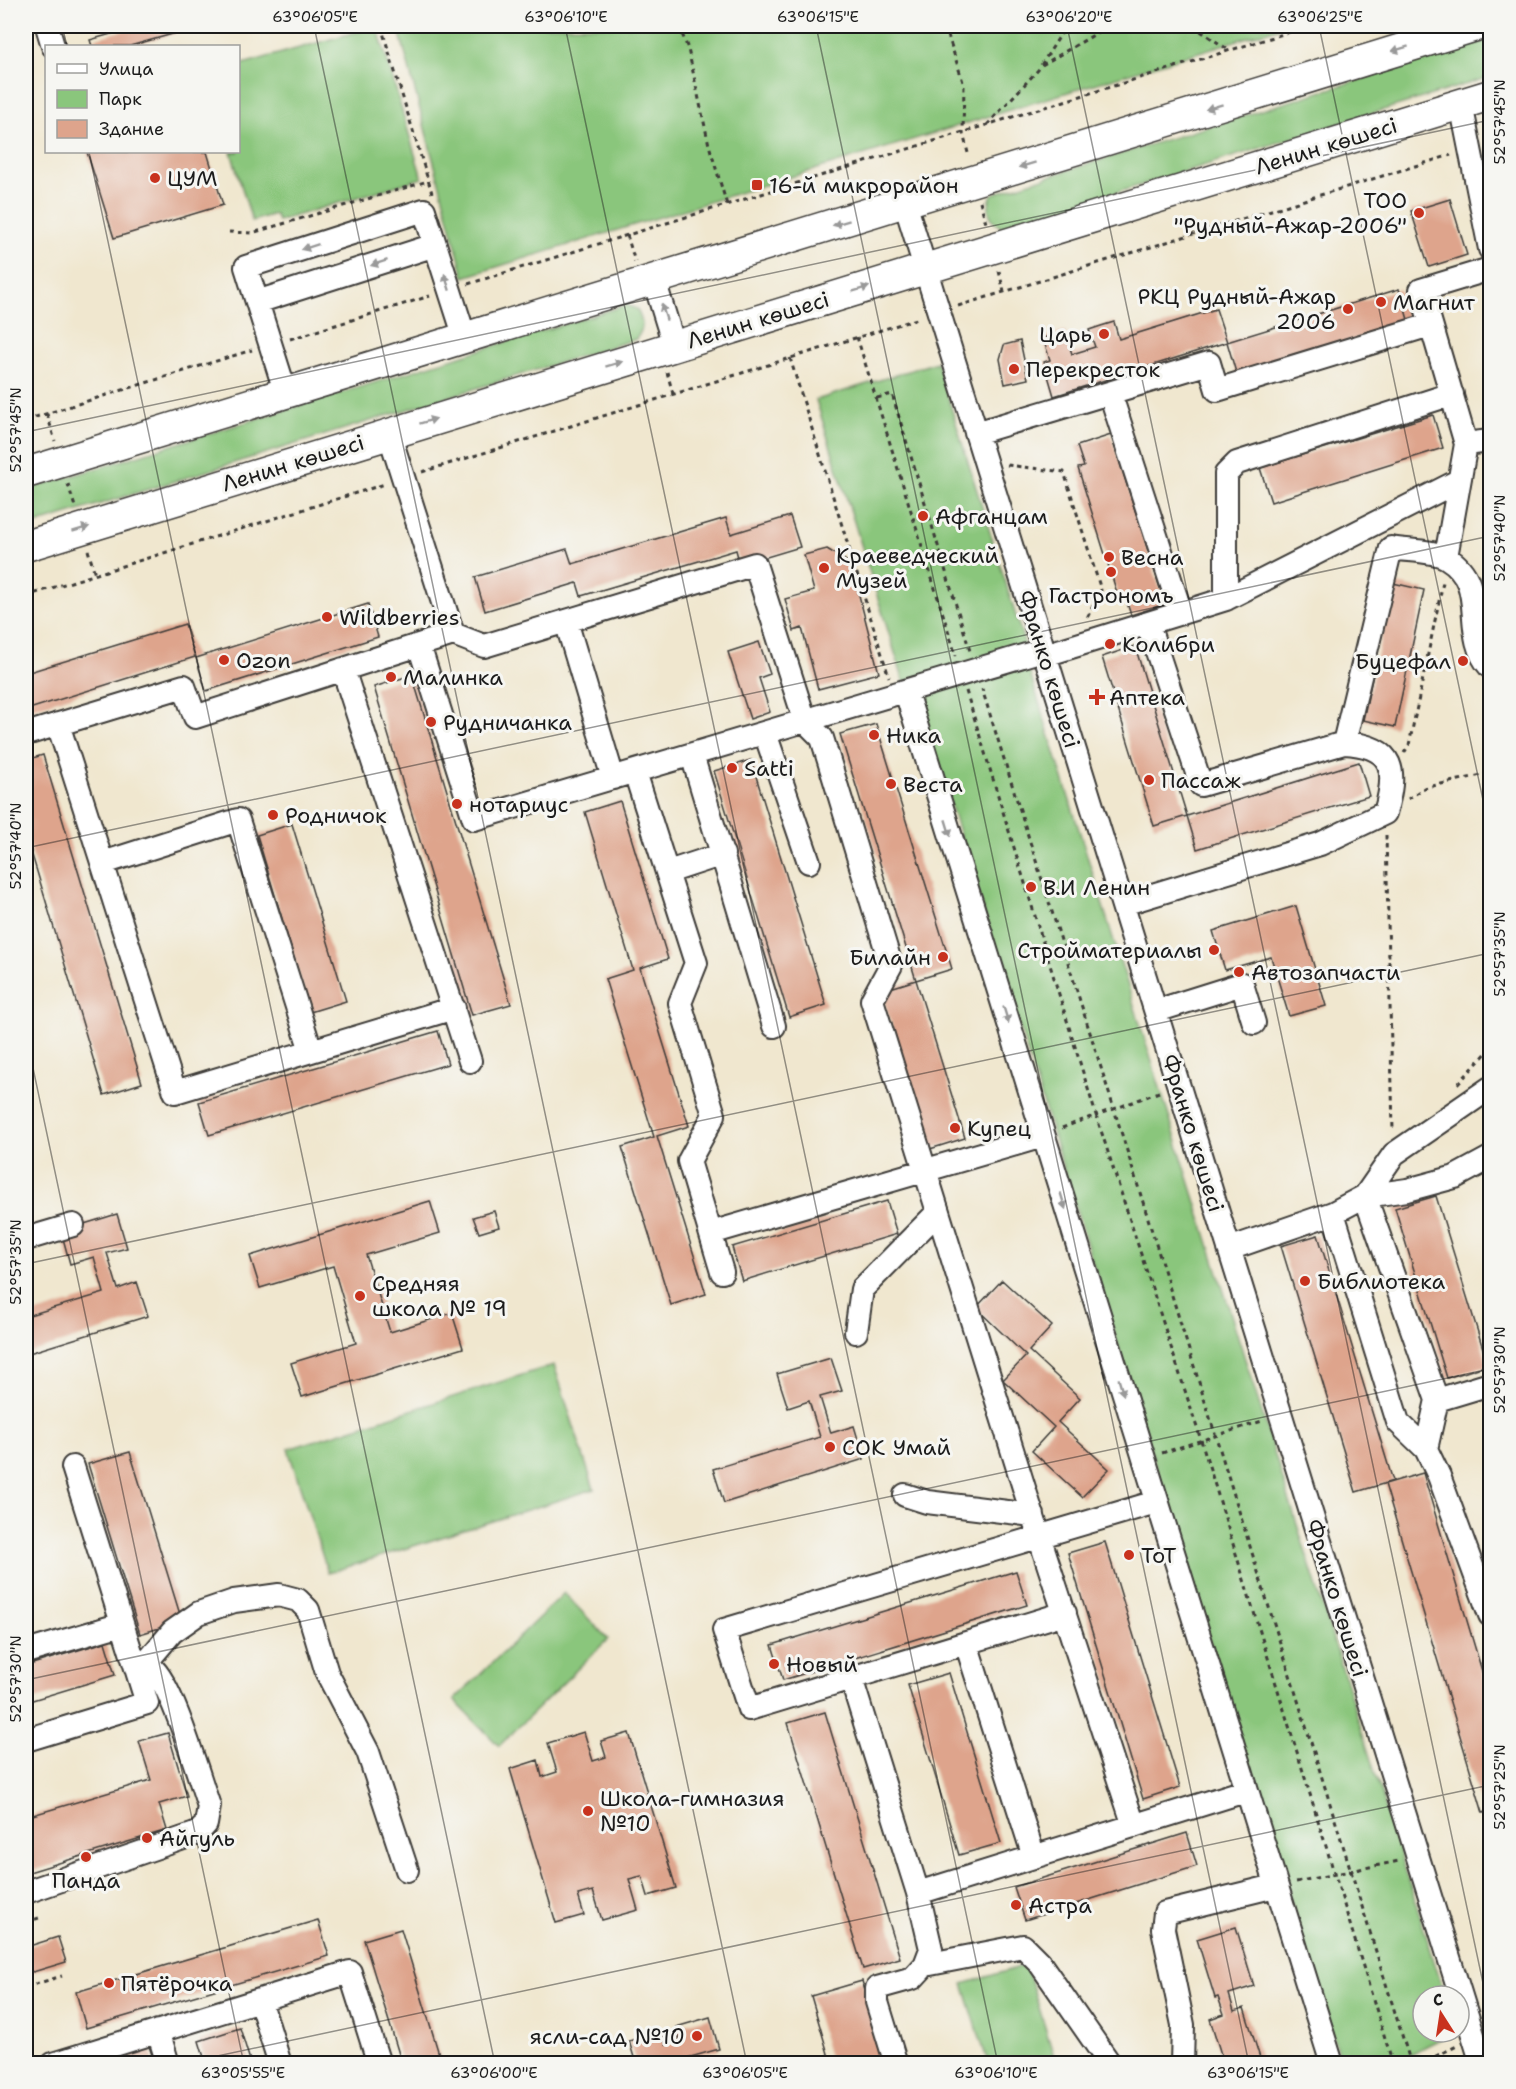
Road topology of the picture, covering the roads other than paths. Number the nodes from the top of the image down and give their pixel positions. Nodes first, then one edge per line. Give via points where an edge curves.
1 (47, 26) edge
2 (1476, 26) edge
3 (53, 45) edge
4 (1491, 95) edge
5 (1461, 105) junction
6 (904, 204) junction
7 (435, 245) junction
8 (1491, 249) edge
9 (1491, 269) edge
10 (925, 270) junction
11 (654, 280) junction
12 (257, 302) junction
13 (1430, 325) junction
14 (465, 338) junction
15 (674, 345) junction
16 (1110, 393) junction
17 (286, 394) junction
18 (1452, 394) junction
19 (389, 433) junction
20 (976, 433) junction
21 (1491, 441) edge
22 (1466, 444) junction
23 (26, 473) edge
24 (1458, 481) junction
25 (26, 546) edge
26 (1446, 557) junction
27 (1226, 599) junction
28 (1181, 614) junction
29 (566, 621) junction
30 (1148, 624) junction
31 (453, 634) junction
32 (419, 645) junction
33 (1044, 652) junction
34 (1491, 667) edge
35 (343, 669) junction
36 (901, 694) junction
37 (805, 721) junction
38 (58, 724) junction
39 (765, 733) junction
40 (26, 734) edge
41 (1344, 742) junction
42 (692, 755) junction
43 (635, 772) junction
44 (613, 778) junction
45 (723, 855) junction
46 (809, 862) dead end
47 (103, 863) junction
48 (668, 872) junction
49 (1123, 904) junction
50 (454, 1008) junction
51 (1155, 1011) junction
52 (1254, 1023) dead end
53 (774, 1026) dead end
54 (311, 1051) junction
55 (470, 1060) dead end
56 (1491, 1088) edge
57 (1043, 1136) junction
58 (1491, 1158) edge
59 (925, 1172) junction
60 (1365, 1196) junction
61 (938, 1212) junction
62 (1333, 1213) junction
63 (73, 1225) dead end
64 (711, 1233) junction
65 (26, 1239) edge
66 (1229, 1249) junction
67 (722, 1272) dead end
68 (856, 1332) dead end
69 (1491, 1384) edge
70 (1437, 1400) junction
71 (1426, 1449) junction
72 (73, 1467) dead end
73 (906, 1495) dead end
74 (1156, 1502) junction
75 (1033, 1515) junction
76 (1040, 1536) junction
77 (1065, 1613) junction
78 (1491, 1615) edge
79 (122, 1624) junction
80 (966, 1643) junction
81 (26, 1652) edge
82 (140, 1664) junction
83 (851, 1678) junction
84 (26, 1740) edge
85 (1245, 1791) junction
86 (1134, 1826) junction
87 (1034, 1857) junction
88 (407, 1870) dead end
89 (1275, 1886) junction
90 (26, 1892) edge
91 (918, 1893) junction
92 (925, 1965) junction
93 (260, 2000) junction
94 (158, 2031) junction
95 (1491, 2060) edge
96 (53, 2064) edge
97 (168, 2064) edge
98 (280, 2064) edge
99 (379, 2064) edge
100 (896, 2064) edge
101 (1110, 2064) edge
102 (1182, 2064) edge
103 (1332, 2064) edge
104 (1484, 2064) edge

1 - 3 street
2 -> 6 main road
4 - 5 main road, Ленин көшесі
5 - 8 street
5 - 10 main road, Ленин көшесі
6 - 10 street, Франко көшесі
6 -> 11 main road
7 -> 12 street
7 -> 12 street via 424,210 246,267
14 -> 7 street
9 - 13 street via 1421,290
15 -> 10 main road, Ленин көшесі
10 - 20 street, Франко көшесі
11 - 14 main road
15 -> 11 street
12 - 17 street
13 - 16 street via 1218,390 1209,363
13 - 18 street
14 - 17 main road
19 -> 15 main road, Ленин көшесі
16 - 20 street
16 - 28 street
17 - 23 main road
18 - 22 street
18 - 27 street via 1237,463 1226,474
25 -> 19 main road, Ленин көшесі
19 - 31 street
20 - 33 street, Франко көшесі
21 - 22 street
22 - 24 street
24 - 26 street
24 - 27 street
26 - 34 street via 1469,581 1479,655
26 - 41 street via 1391,548
27 - 28 street
28 - 30 street
29 - 31 street via 484,646
29 - 37 street via 755,564
29 - 44 street
30 - 33 street
30 - 41 street via 1201,785
31 - 32 street
32 - 35 street
32 - 44 street via 474,819
33 - 36 street
33 - 49 street, Франко көшесі
35 - 38 street via 195,717 184,686
35 - 50 street
36 - 37 street
36 -> 57 street
37 - 39 street
37 - 59 street via 822,738 891,965 872,1000
38 - 40 street
38 - 47 street
39 - 42 street
39 - 46 street
41 - 49 street via 1366,744 1381,753 1392,769 1385,813 1320,844
42 - 43 street
42 - 45 street
43 - 44 street
43 - 48 street
45 - 48 street
45 - 53 street
47 - 54 street via 175,1092
47 - 54 street via 238,820
48 - 64 street via 696,963 680,1003 714,1115 689,1161
49 - 51 street, Франко көшесі
50 - 54 street
50 - 55 street
51 - 52 street via 1242,984
51 - 66 street, Франко көшесі
56 - 60 street via 1394,1154
57 - 59 street
57 -> 74 street
58 - 60 street via 1455,1177
59 - 61 street
59 - 64 street
60 - 62 street
60 - 70 street
61 - 68 street via 862,1289
61 - 75 street
62 - 66 street
62 - 71 street via 1398,1422
63 - 65 street
64 - 67 street
66 - 104 street, Франко көшесі
69 - 70 street
70 - 71 street
71 - 78 street
72 - 79 street
73 - 75 street via 927,1502
74 - 76 street
74 - 85 street
75 - 76 street
76 - 77 street
76 - 83 street via 724,1630 749,1709
77 - 80 street
77 - 86 street
79 - 81 street
79 - 82 street
80 - 83 street
80 - 87 street
82 - 84 street via 147,1703
82 - 88 street via 172,1632 199,1613 234,1602 279,1595 297,1600 308,1611 327,1673 368,1752
82 - 90 street via 154,1670 167,1689 209,1806 206,1824 198,1833
83 - 91 street
85 - 86 street
85 - 89 street
86 - 87 street
87 - 91 street
89 - 102 street via 1165,1913 1163,1929 1183,2025
89 - 103 street
91 - 92 street via 932,1949
92 - 100 street via 913,1978 876,1988
92 - 101 street via 1023,1946 1039,1962
93 - 94 street
93 - 98 street
93 - 99 street via 350,1972
94 - 96 street
94 - 97 street
95 - 104 street

